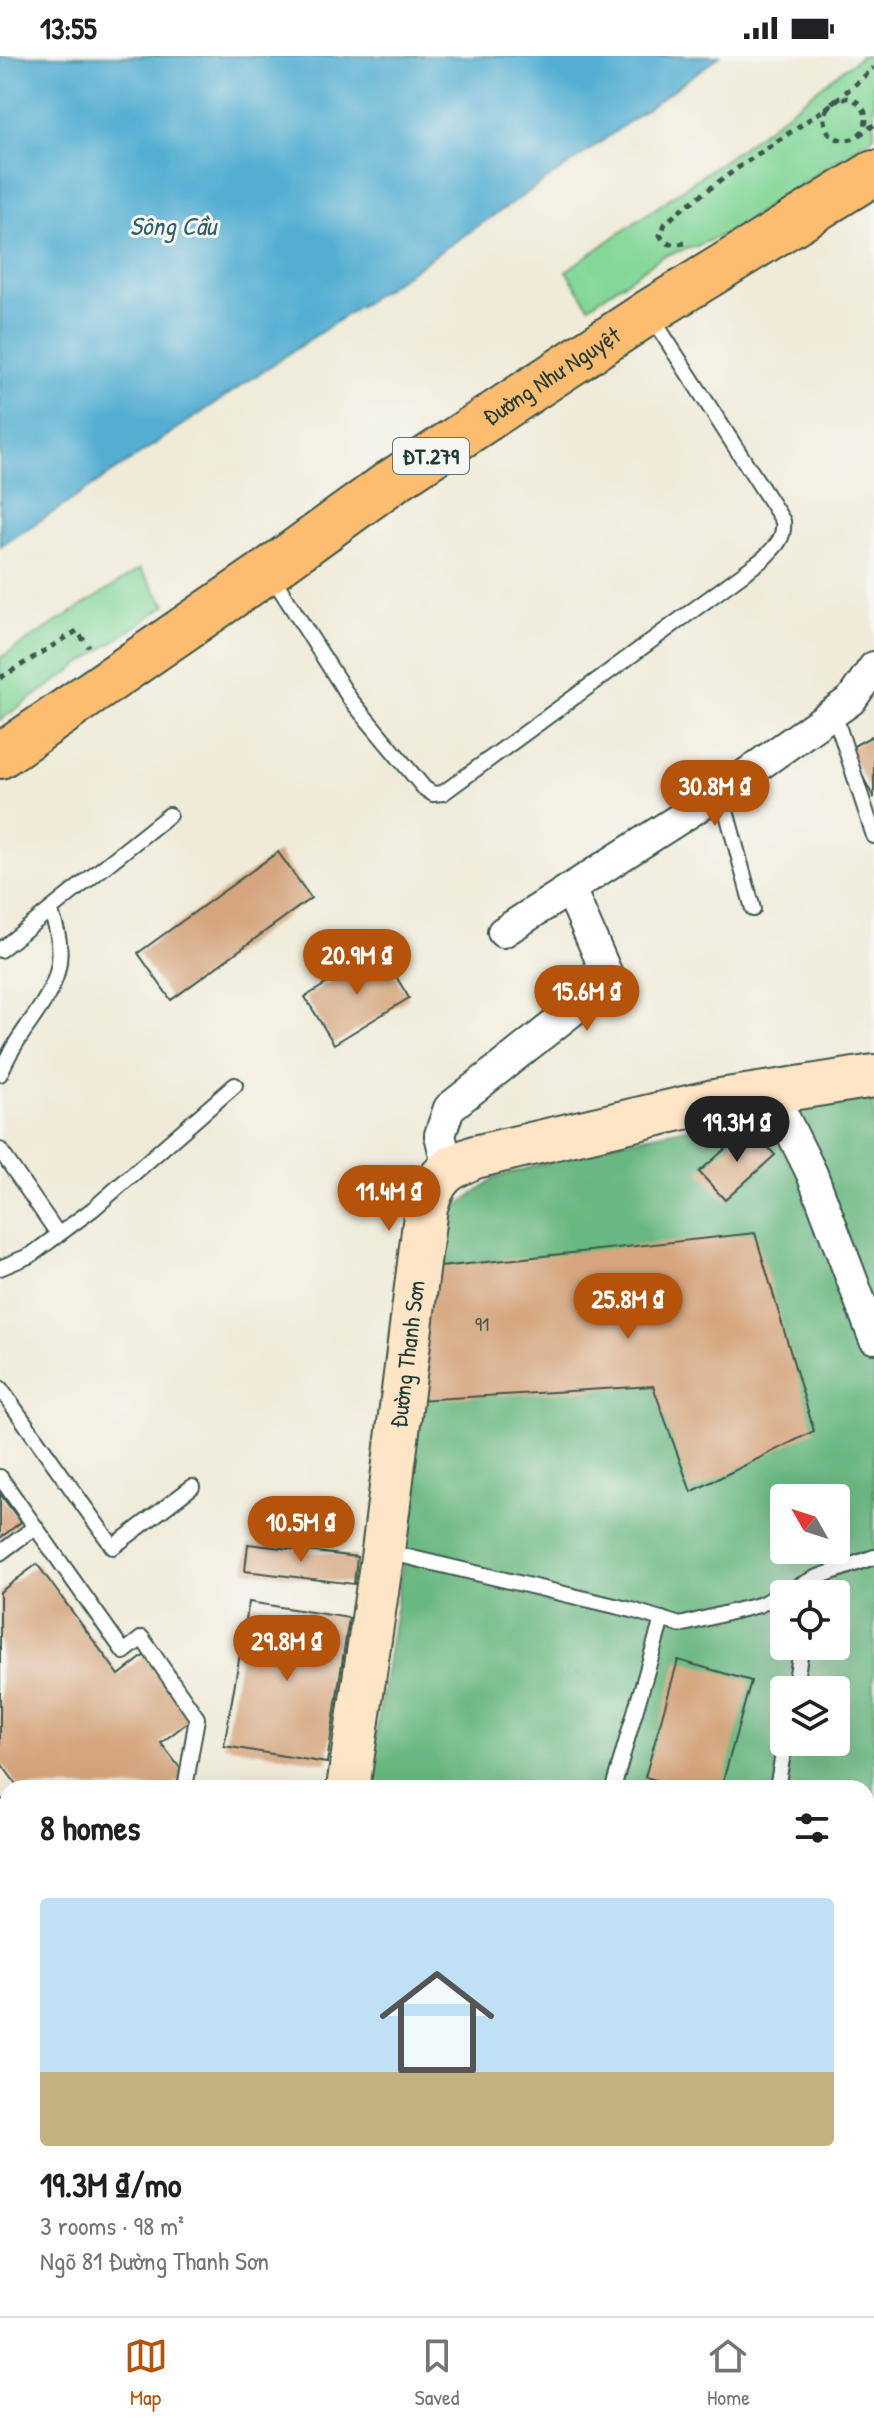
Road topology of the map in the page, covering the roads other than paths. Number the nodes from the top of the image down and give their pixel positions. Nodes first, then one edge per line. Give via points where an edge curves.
1 (865, 155) edge
2 (649, 312) junction
3 (268, 571) junction
4 (874, 667) edge
5 (834, 713) junction
6 (0, 756) edge
7 (721, 792) junction
8 (169, 815) dead end
9 (874, 836) edge
10 (570, 889) junction
11 (753, 909) dead end
12 (50, 911) junction
13 (503, 932) dead end
14 (0, 950) edge
15 (0, 1074) edge
16 (874, 1076) edge
17 (235, 1085) dead end
18 (771, 1091) junction
19 (0, 1150) edge
20 (448, 1168) junction
21 (58, 1234) junction
22 (0, 1268) edge
23 (874, 1338) edge
24 (0, 1388) edge
25 (0, 1477) edge
26 (192, 1487) dead end
27 (35, 1527) junction
28 (383, 1551) junction
29 (0, 1553) edge
30 (874, 1557) edge
31 (815, 1578) joint
32 (662, 1619) junction
33 (783, 1756) edge
34 (186, 1780) edge
35 (349, 1780) edge
36 (615, 1780) edge
37 (778, 1780) edge

1 - 2 main road, Đường Như Nguyệt / ĐT.279
2 - 3 main road, Đường Như Nguyệt / ĐT.279 via 391,482
2 - 3 lane via 783,521 779,544 443,793 424,788 350,699
3 - 6 main road, Đường Như Nguyệt / ĐT.279
4 - 5 street via 851,700
5 - 7 street
5 - 9 lane
7 - 10 street
7 - 11 lane
8 - 12 lane
10 - 13 street
10 - 20 street via 610,981 449,1108 440,1135
12 - 14 lane
12 - 15 lane via 59,933 57,973
16 - 18 street
17 - 21 lane
18 - 20 street via 475,1157
18 - 23 street via 812,1174
19 - 21 lane
20 - 28 street, Đường Thanh Sơn via 432,1185 426,1207
21 - 22 lane via 31,1255
24 - 26 lane via 113,1547
25 - 27 lane
27 - 29 lane
27 - 34 lane via 124,1652 142,1638 197,1718
28 - 32 lane
28 - 35 street, Đường Thanh Sơn
30 - 31 lane
31 - 32 lane via 727,1615 680,1625
32 - 36 lane
33 - 37 lane

